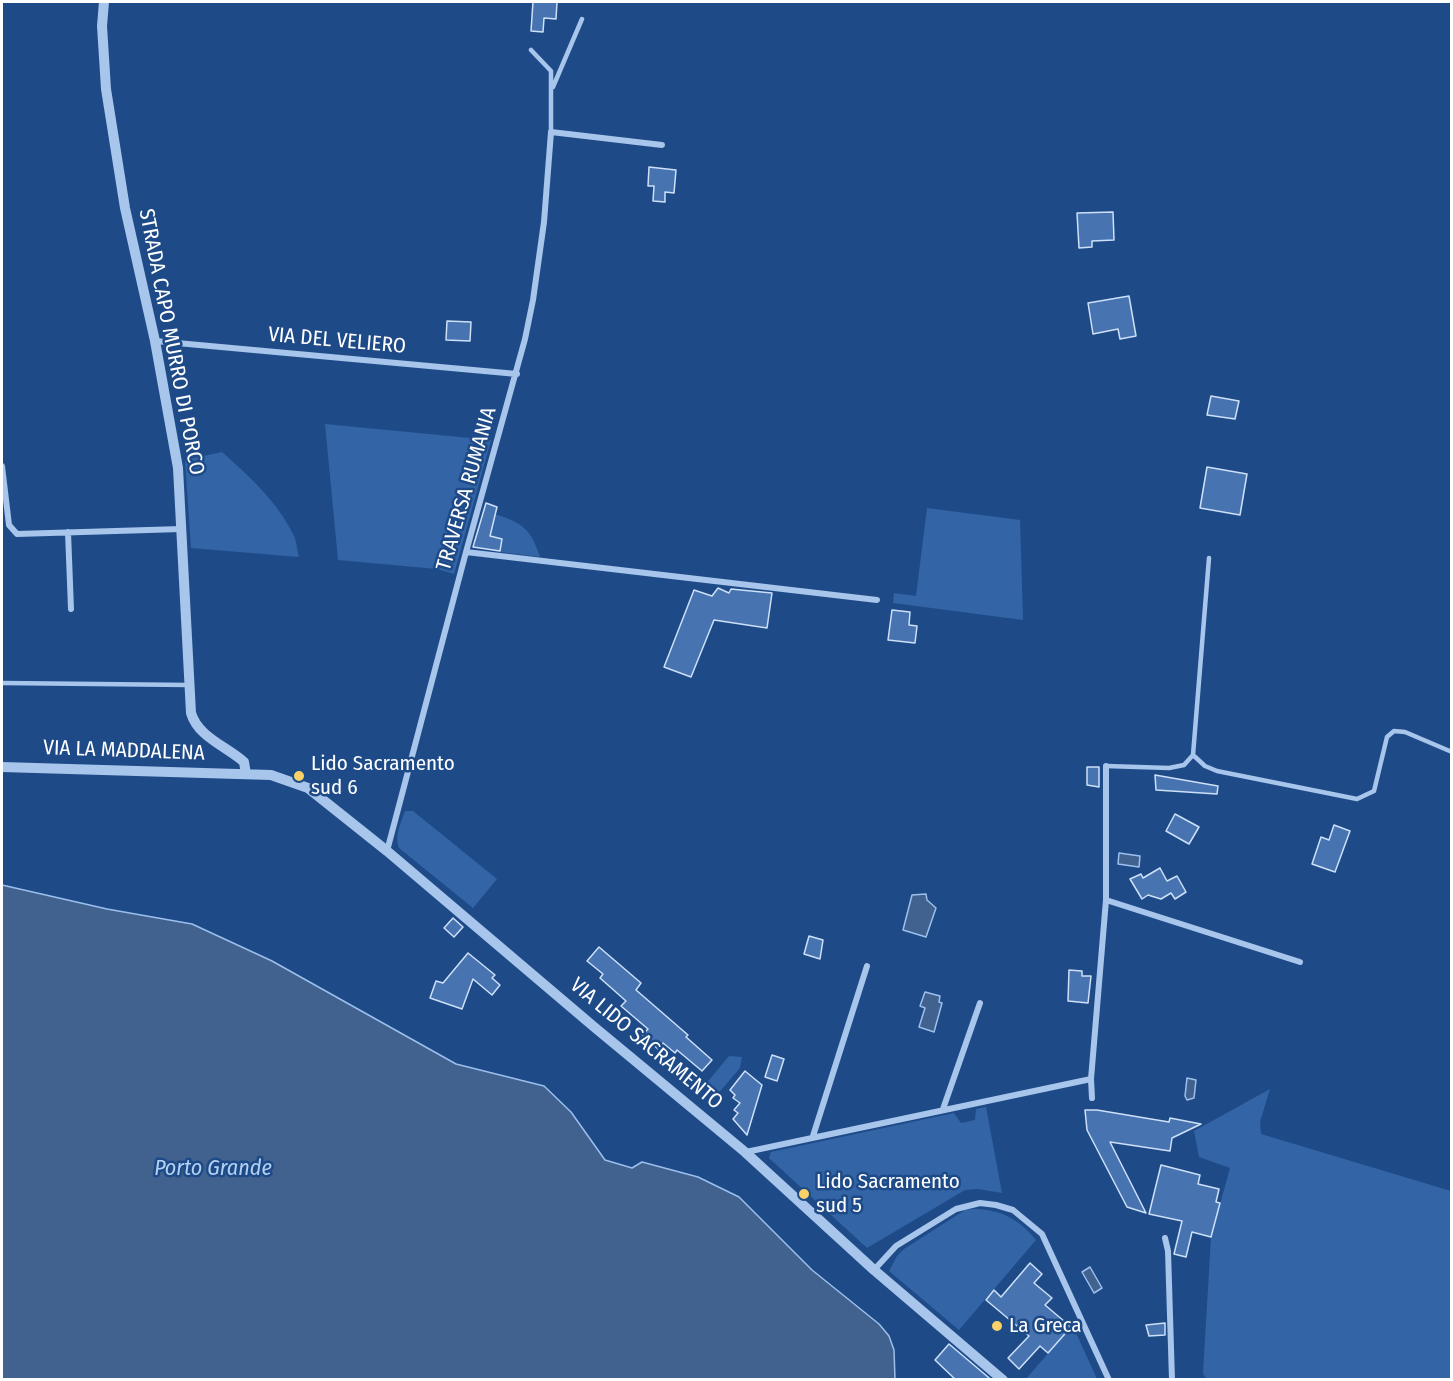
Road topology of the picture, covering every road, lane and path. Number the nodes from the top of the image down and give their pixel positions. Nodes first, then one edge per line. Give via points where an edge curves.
1 (104, 2) edge
2 (582, 18) dead end
3 (531, 50) dead end
4 (552, 89) junction
5 (551, 132) junction
6 (662, 145) dead end
7 (155, 341) junction
8 (517, 374) junction
9 (2, 466) edge
10 (182, 529) junction
11 (68, 532) junction
12 (466, 552) junction
13 (1209, 558) dead end
14 (877, 600) dead end
15 (71, 609) dead end
16 (2, 683) edge
17 (189, 685) junction
18 (1452, 752) edge
19 (1193, 755) junction
20 (1106, 766) joint
21 (2, 767) edge
22 (246, 774) junction
23 (387, 851) junction
24 (1106, 900) junction
25 (1300, 962) dead end
26 (867, 966) dead end
27 (980, 1003) dead end
28 (1091, 1079) junction
29 (1092, 1098) dead end
30 (943, 1109) junction
31 (813, 1136) junction
32 (745, 1152) junction
33 (1165, 1238) dead end
34 (874, 1270) junction
35 (1003, 1380) edge
36 (1109, 1380) edge
37 (1172, 1380) edge

1 - 7 street, STRADA CAPO MURRO DI PORCO via 106,89 125,208
2 - 4 lane
3 - 4 lane via 551,71
4 - 5 lane
5 - 6 street
5 - 8 street, TRAVERSA RUMANIA via 544,222
7 - 8 street, VIA DEL VELIERO
7 - 10 street, STRADA CAPO MURRO DI PORCO via 178,468
8 - 12 street, TRAVERSA RUMANIA
9 - 11 street via 9,525 17,534
10 - 11 street
10 - 17 street, STRADA CAPO MURRO DI PORCO
11 - 15 street
12 - 14 street
12 - 23 street, TRAVERSA RUMANIA
13 - 19 lane
16 - 17 lane
17 - 22 street, STRADA CAPO MURRO DI PORCO via 194,723 244,762
18 - 19 lane via 1395,731 1387,737 1374,791 1357,799 1217,771
19 - 20 lane via 1184,765 1169,768
20 - 24 street
21 - 22 street, VIA LA MADDALENA
22 - 23 street, VIA LIDO SACRAMENTO via 271,775 308,788
23 - 32 street, VIA LIDO SACRAMENTO
24 - 25 street
24 - 28 street
26 - 31 street
27 - 30 street
28 - 29 street
28 - 30 street
30 - 31 street
31 - 32 street
32 - 34 street, VIA LIDO SACRAMENTO
33 - 37 street
34 - 35 street, VIA LIDO SACRAMENTO
34 - 36 street via 896,1246 956,1209 980,1203 1013,1210 1042,1234

